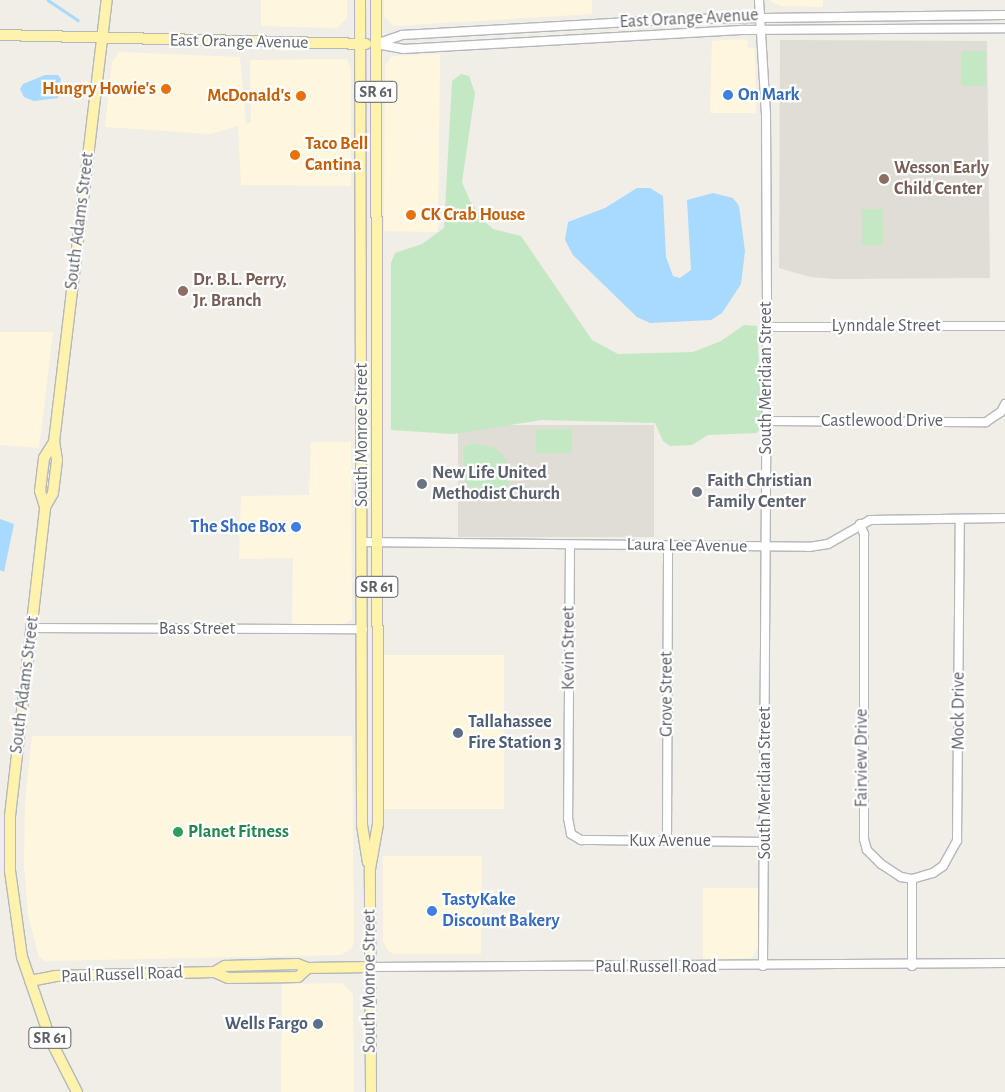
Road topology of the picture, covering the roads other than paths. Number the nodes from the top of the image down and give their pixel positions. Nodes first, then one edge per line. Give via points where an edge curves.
1 (107, 0) edge
2 (360, 0) edge
3 (376, 0) edge
4 (760, 0) edge
5 (1005, 15) edge
6 (760, 16) junction
7 (1005, 28) edge
8 (761, 29) junction
9 (0, 35) edge
10 (102, 37) junction
11 (360, 44) junction
12 (376, 44) junction
13 (1005, 326) edge
14 (767, 327) junction
15 (1005, 404) edge
16 (766, 421) junction
17 (1005, 518) edge
18 (960, 519) junction
19 (860, 524) junction
20 (362, 542) junction
21 (377, 542) junction
22 (570, 545) junction
23 (668, 546) junction
24 (766, 548) junction
25 (32, 628) junction
26 (363, 629) junction
27 (362, 696) junction
28 (377, 696) junction
29 (362, 785) junction
30 (378, 800) junction
31 (576, 838) joint
32 (667, 841) junction
33 (764, 842) junction
34 (370, 869) junction
35 (912, 879) junction
36 (1005, 963) edge
37 (763, 966) junction
38 (912, 966) junction
39 (371, 967) junction
40 (30, 981) junction
41 (77, 1092) edge
42 (371, 1092) edge

1 - 10 main road, South Adams Street
2 - 11 main road, South Monroe Street / SR 61
3 - 12 main road, South Monroe Street / SR 61
4 - 6 street, South Meridian Street
5 - 6 street, East Orange Avenue
6 - 8 street, South Meridian Street
6 - 12 street, East Orange Avenue via 402,35
7 - 8 street, East Orange Avenue
8 - 12 street, East Orange Avenue via 403,49
8 - 14 street, South Meridian Street via 766,114
9 - 10 main road, East Orange Avenue
10 - 11 main road, East Orange Avenue
10 - 25 main road, South Adams Street via 54,442 57,460 53,493 46,507
11 - 12 main road, East Orange Avenue
11 - 20 main road, South Monroe Street / SR 61
12 - 21 main road, South Monroe Street / SR 61
13 - 14 street, Lynndale Street
14 - 16 street, South Meridian Street
15 - 16 street, Castlewood Drive via 997,416 986,422
16 - 24 street, South Meridian Street
17 - 18 street, Laura Lee Avenue
18 - 19 street, Laura Lee Avenue via 883,518
18 - 35 street, Mock Drive via 957,841 943,866
19 - 24 street, Laura Lee Avenue via 821,546
19 - 35 street, Fairview Drive via 864,534 864,840 867,850 881,864 901,877
20 - 21 street, Laura Lee Avenue
20 - 26 main road, South Monroe Street / SR 61
21 - 22 street, Laura Lee Avenue
21 - 28 main road, South Monroe Street / SR 61
22 - 23 street, Laura Lee Avenue
22 - 31 street, Kevin Street via 568,818 569,829
23 - 24 street, Laura Lee Avenue
23 - 32 street, Grove Street
24 - 33 street, South Meridian Street
25 - 26 street, Bass Street
25 - 40 main road, South Adams Street via 9,846 14,910
26 - 27 main road, South Monroe Street / SR 61
27 - 28 main road
27 - 29 main road, South Monroe Street / SR 61
28 - 30 main road, South Monroe Street / SR 61
29 - 30 main road via 369,797
29 - 34 main road, South Monroe Street / SR 61 via 362,831
30 - 34 main road, South Monroe Street / SR 61 via 378,824
31 - 32 street, Kux Avenue
32 - 33 street, Kux Avenue
33 - 37 street, South Meridian Street
34 - 39 main road, South Monroe Street / SR 61
35 - 38 street
36 - 38 street, Paul Russell Road
37 - 38 street, Paul Russell Road
37 - 39 street, Paul Russell Road
39 - 40 main road, Paul Russell Road via 225,966 214,972 55,976
39 - 42 main road, South Monroe Street
40 - 41 main road, South Adams Street / SR 61 via 51,1041

